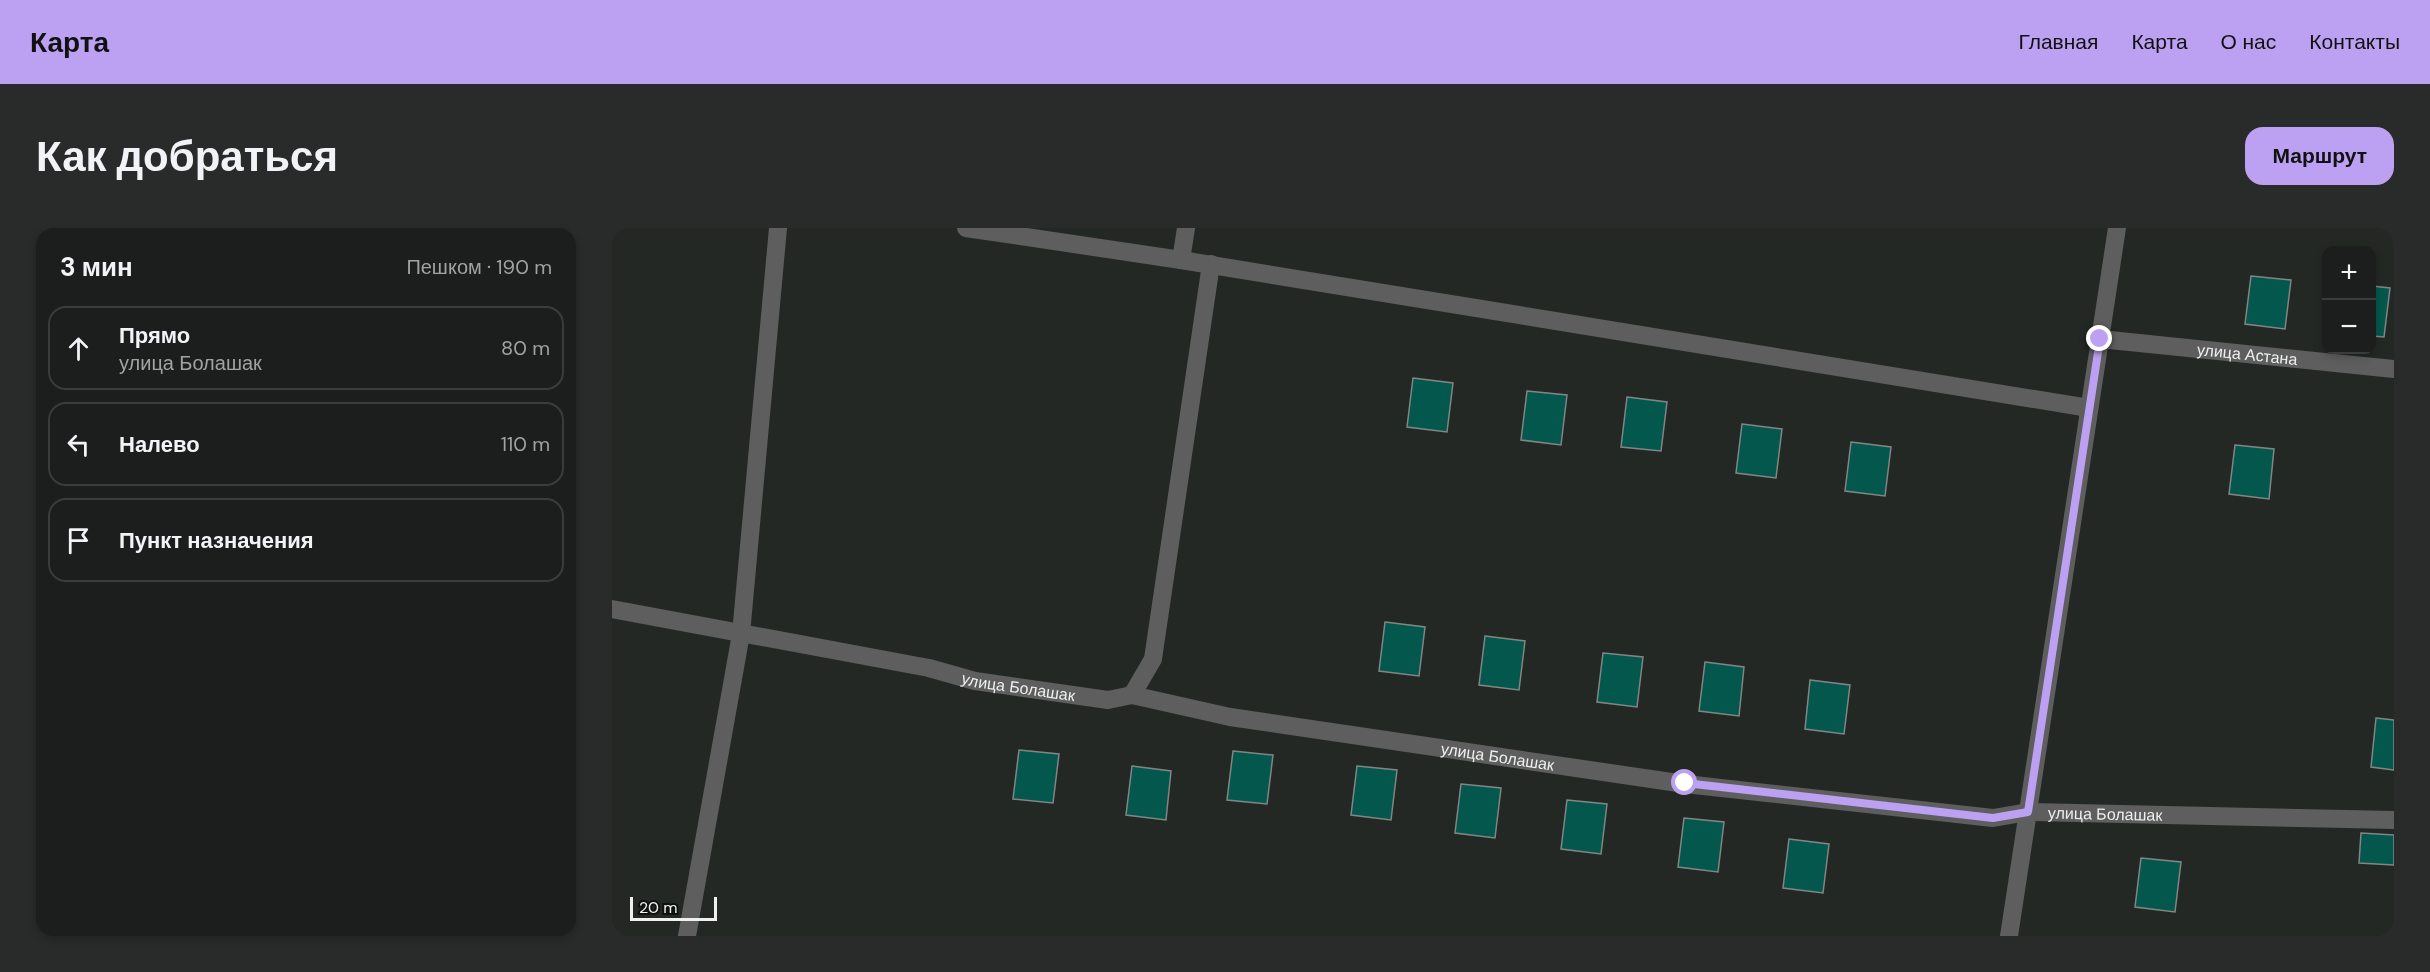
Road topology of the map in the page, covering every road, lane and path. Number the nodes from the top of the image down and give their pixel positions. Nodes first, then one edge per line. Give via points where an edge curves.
1 (778, 228) edge
2 (966, 228) edge
3 (1186, 228) edge
4 (2117, 228) edge
5 (1181, 260) junction
6 (1211, 264) junction
7 (2100, 339) junction
8 (2394, 369) edge
9 (2089, 408) junction
10 (612, 609) edge
11 (741, 634) junction
12 (1132, 695) junction
13 (2028, 812) junction
14 (2394, 820) edge
15 (687, 936) edge
16 (2009, 936) edge

1 - 11 street
2 - 5 street
3 - 5 street
4 - 7 street
5 - 6 street
6 - 9 street
6 - 12 street via 1153,659
7 - 8 street, улица Астана
7 - 9 street
9 - 13 street
10 - 11 street, улица Болашак
11 - 12 street, улица Болашак via 929,668 975,681 1108,700
11 - 15 street
12 - 13 street, улица Болашак via 1230,717 1685,783 1993,818
13 - 14 street, улица Болашак
13 - 16 street

